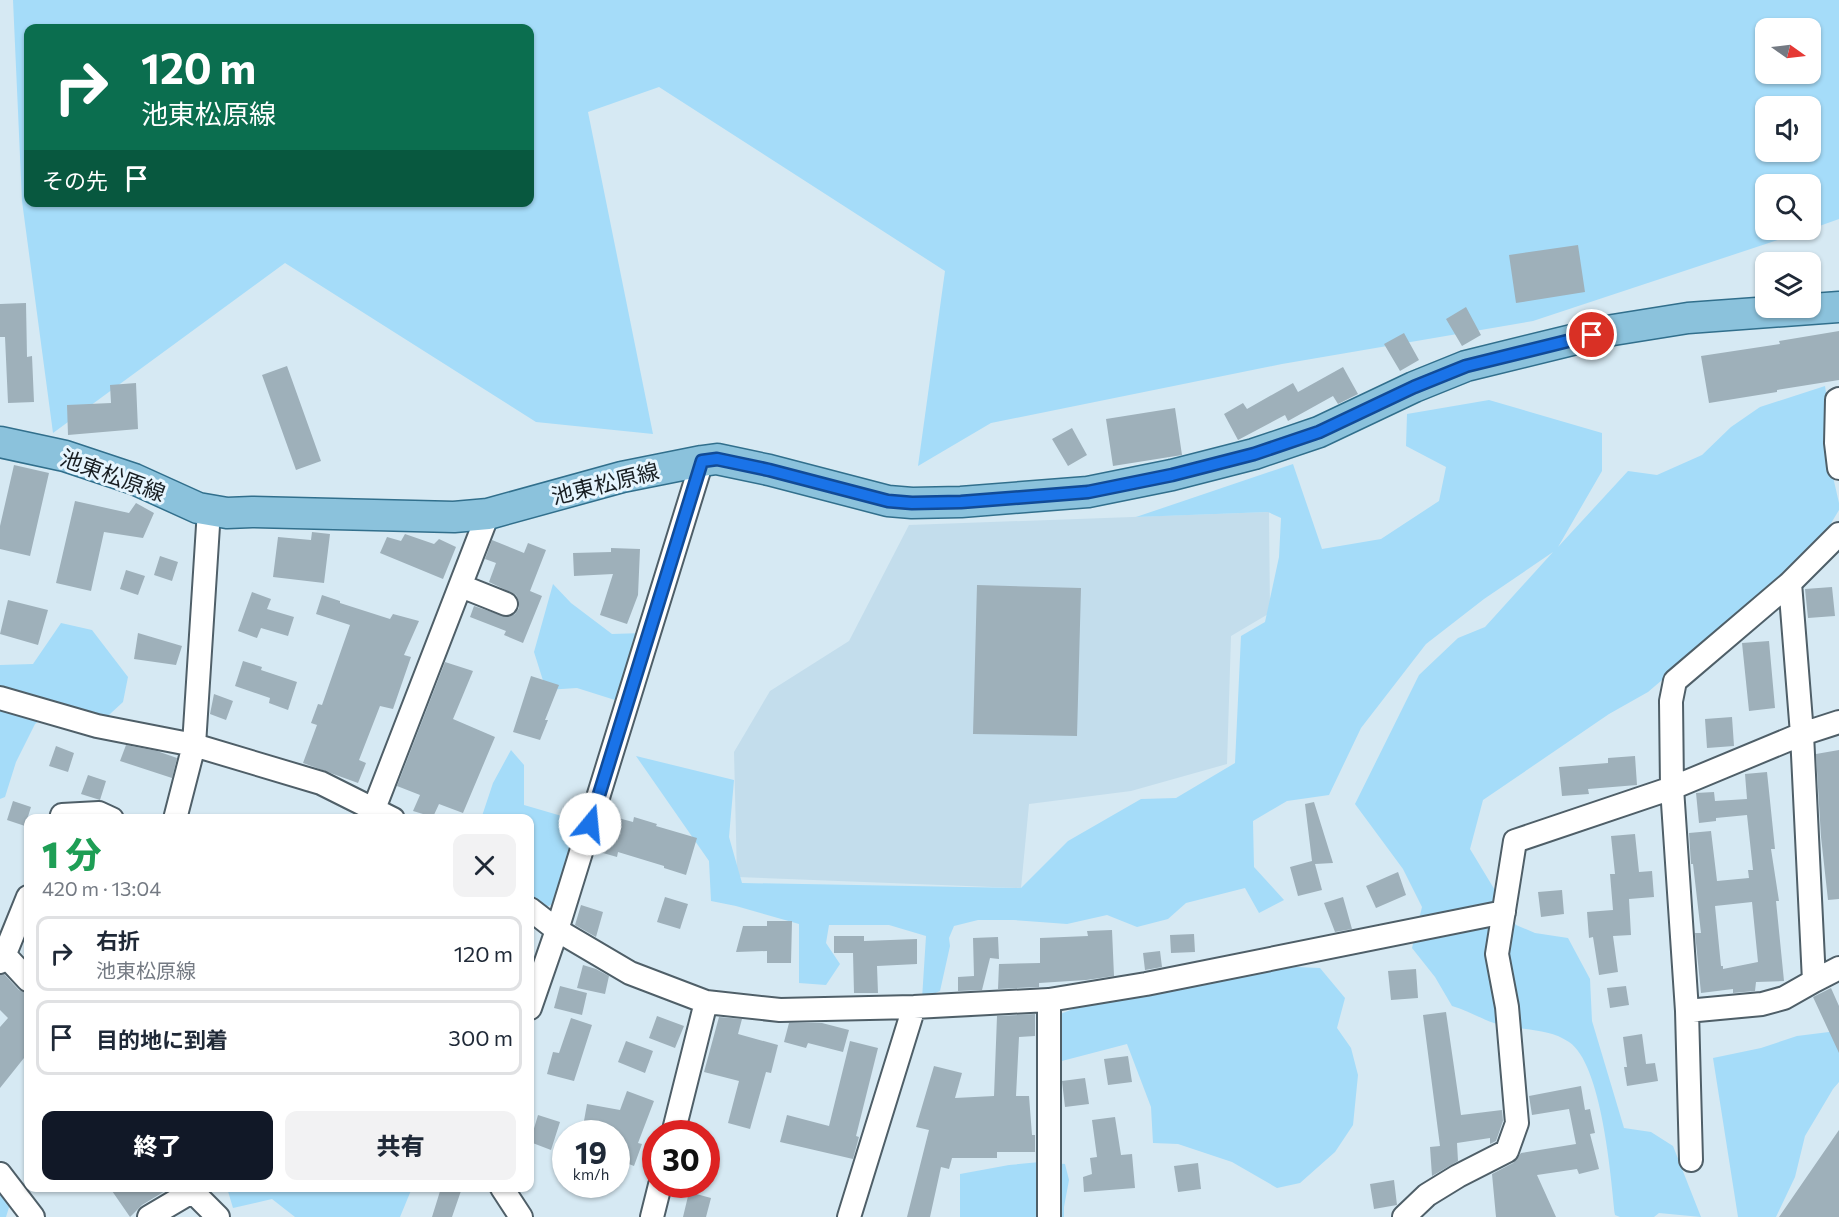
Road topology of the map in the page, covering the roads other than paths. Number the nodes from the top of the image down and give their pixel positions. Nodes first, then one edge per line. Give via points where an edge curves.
1 (1839, 308) edge
2 (1839, 399) edge
3 (0, 442) edge
4 (702, 461) junction
5 (1839, 468) edge
6 (209, 510) junction
7 (488, 514) junction
8 (1839, 534) edge
9 (1790, 583) junction
10 (461, 586) junction
11 (506, 604) dead end
12 (0, 698) edge
13 (1839, 722) edge
14 (1802, 734) junction
15 (194, 745) junction
16 (1672, 788) junction
17 (80, 814) edge
18 (101, 814) edge
19 (176, 814) edge
20 (377, 814) edge
21 (379, 814) edge
22 (24, 906) edge
23 (534, 912) edge
24 (1504, 912) junction
25 (557, 930) junction
26 (1, 956) edge
27 (1839, 968) edge
28 (24, 976) edge
29 (1814, 981) junction
30 (534, 996) edge
31 (1050, 1000) junction
32 (706, 1002) junction
33 (914, 1007) junction
34 (1688, 1011) junction
35 (676, 1120) edge
36 (1691, 1160) dead end
37 (0, 1174) edge
38 (188, 1192) edge
39 (193, 1192) edge
40 (505, 1192) edge
41 (657, 1198) edge
42 (33, 1217) edge
43 (148, 1217) edge
44 (218, 1217) edge
45 (521, 1217) edge
46 (652, 1217) edge
47 (849, 1217) edge
48 (1049, 1217) edge
49 (1404, 1217) edge

1 - 4 main road, 池東松原線 via 1688,318 1579,338 1466,366 1319,432 1254,454 1088,492 912,503 888,501 717,459
2 - 5 street
3 - 6 main road, 池東松原線 via 65,456
4 - 7 main road, 池東松原線 via 622,477
4 - 25 street
6 - 7 main road, 池東松原線 via 454,518
6 - 15 street
7 - 10 street
8 - 9 street
9 - 14 street
9 - 16 street via 1674,681
10 - 11 street
10 - 21 street
12 - 15 street via 96,726
13 - 14 street
14 - 16 street
14 - 29 street
15 - 19 street
15 - 20 street via 321,783
16 - 24 street via 1515,842
16 - 34 street
17 - 18 street
22 - 26 street
23 - 25 street
24 - 31 street
24 - 49 street via 1497,954 1507,1007 1517,1124 1507,1151 1427,1195
25 - 30 street
25 - 32 street via 630,973
26 - 28 street
27 - 29 street
29 - 34 street via 1784,998 1762,1004
31 - 33 street
31 - 48 street
32 - 33 street via 780,1010
32 - 35 street
33 - 47 street
34 - 36 street
37 - 42 street
38 - 43 street
39 - 44 street
40 - 45 street
41 - 46 street

